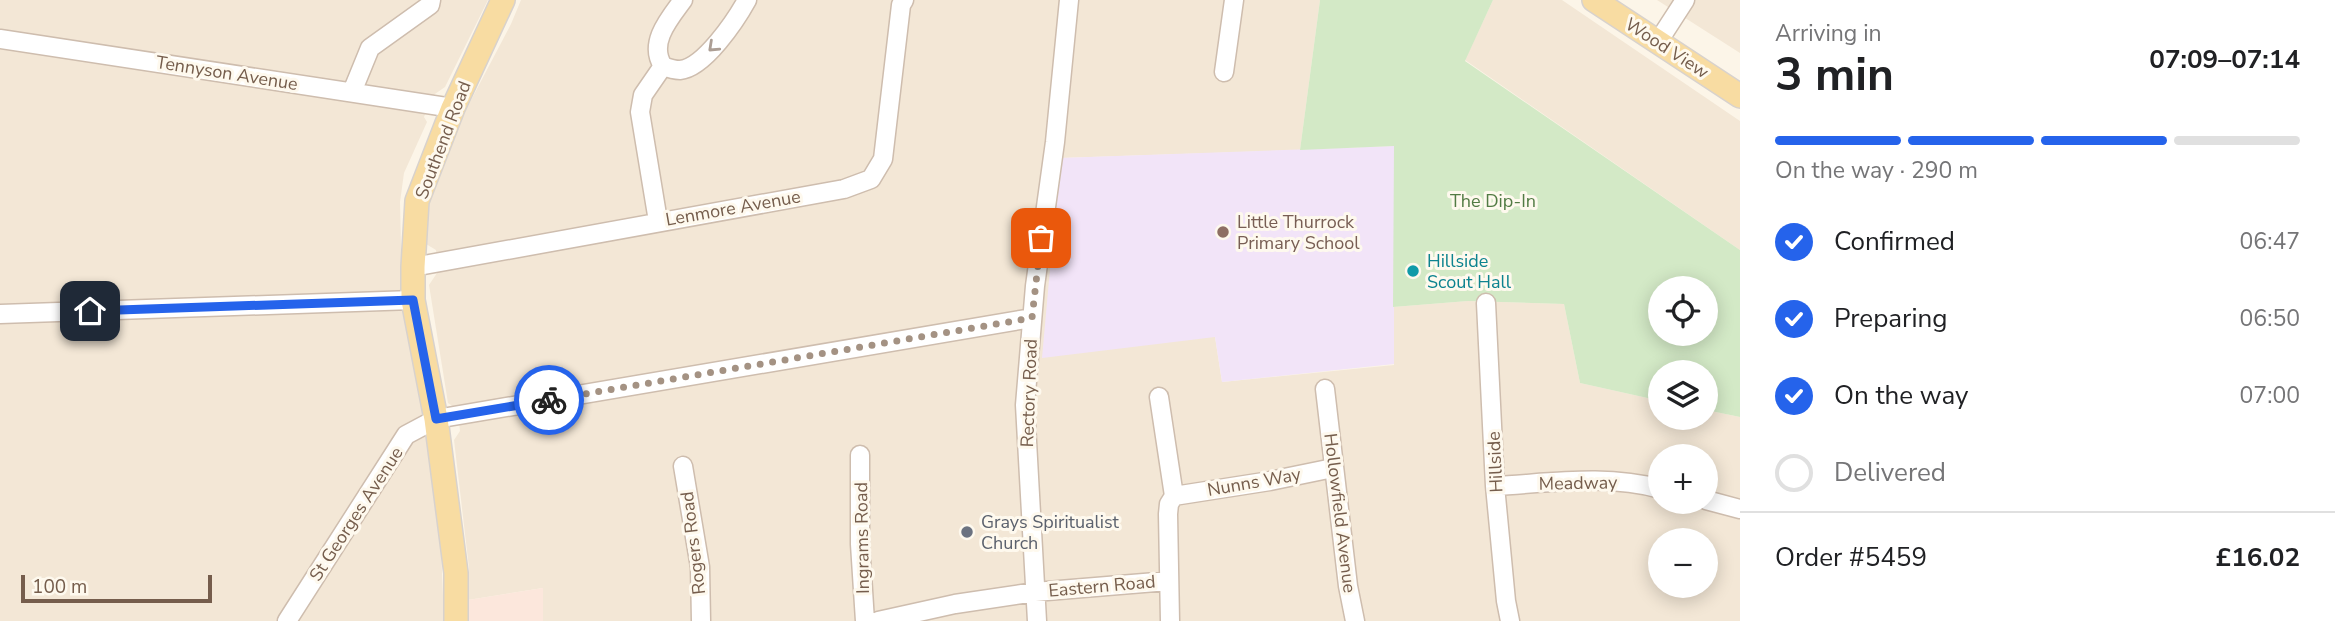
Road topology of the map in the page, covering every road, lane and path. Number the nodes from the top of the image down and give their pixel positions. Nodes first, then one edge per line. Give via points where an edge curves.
1 (431, 0) edge
2 (503, 0) edge
3 (683, 0) edge
4 (747, 0) edge
5 (904, 0) edge
6 (1069, 0) edge
7 (1234, 0) edge
8 (1594, 0) edge
9 (1619, 0) edge
10 (1685, 0) edge
11 (1665, 31) junction
12 (0, 39) edge
13 (663, 66) junction
14 (1224, 72) dead end
15 (1740, 80) edge
16 (352, 92) junction
17 (1740, 96) edge
18 (453, 107) junction
19 (658, 221) junction
20 (413, 267) junction
21 (413, 300) junction
22 (1486, 303) dead end
23 (0, 314) edge
24 (1032, 318) junction
25 (1159, 397) dead end
26 (1320, 399) dead end
27 (436, 419) junction
28 (860, 455) dead end
29 (683, 466) dead end
30 (1333, 468) junction
31 (1496, 486) junction
32 (1648, 486) edge
33 (1174, 496) junction
34 (1718, 503) edge
35 (1740, 509) edge
36 (1168, 581) junction
37 (1035, 592) junction
38 (287, 621) edge
39 (456, 621) edge
40 (701, 621) edge
41 (865, 621) edge
42 (878, 621) edge
43 (1037, 621) edge
44 (1170, 621) edge
45 (1355, 621) edge
46 (1510, 621) edge

1 - 16 street via 370,48
2 - 18 main road, Southend Road
3 - 13 street via 658,43
4 -> 13 street via 726,34 693,65 680,70
5 - 19 street, Lenmore Avenue via 883,159 871,179 844,189
6 - 24 street, Rectory Road
7 - 14 street
8 - 17 main road, Wood View
9 - 11 main road, Wood View
10 - 11 street
11 - 15 main road, Wood View
12 - 16 street, Tennyson Avenue
13 - 19 street via 643,95 640,112
16 - 18 street, Tennyson Avenue
18 - 20 main road, Southend Road via 417,201
19 - 20 street, Lenmore Avenue
20 - 21 main road, Southend Road
21 - 23 street
21 - 27 main road, Southend Road
22 - 31 street, Hillside
24 - 27 street, St Georges Avenue
24 - 37 street, Rectory Road via 1025,417
25 - 33 street
26 - 30 street, Hollowfield Avenue
27 - 38 street, St Georges Avenue via 406,435
27 - 39 main road, Southend Road via 456,573
28 - 41 street, Ingrams Road
29 - 40 street, Rogers Road via 700,567
30 - 33 street, Nunns Way
30 - 45 street, Hollowfield Avenue
31 - 32 street, Meadway via 1591,479
31 - 46 street, Hillside
33 - 36 street via 1168,514
34 - 35 street
36 - 37 street, Eastern Road
36 - 44 street
37 - 42 street, Eastern Road
37 - 43 street, Rectory Road

